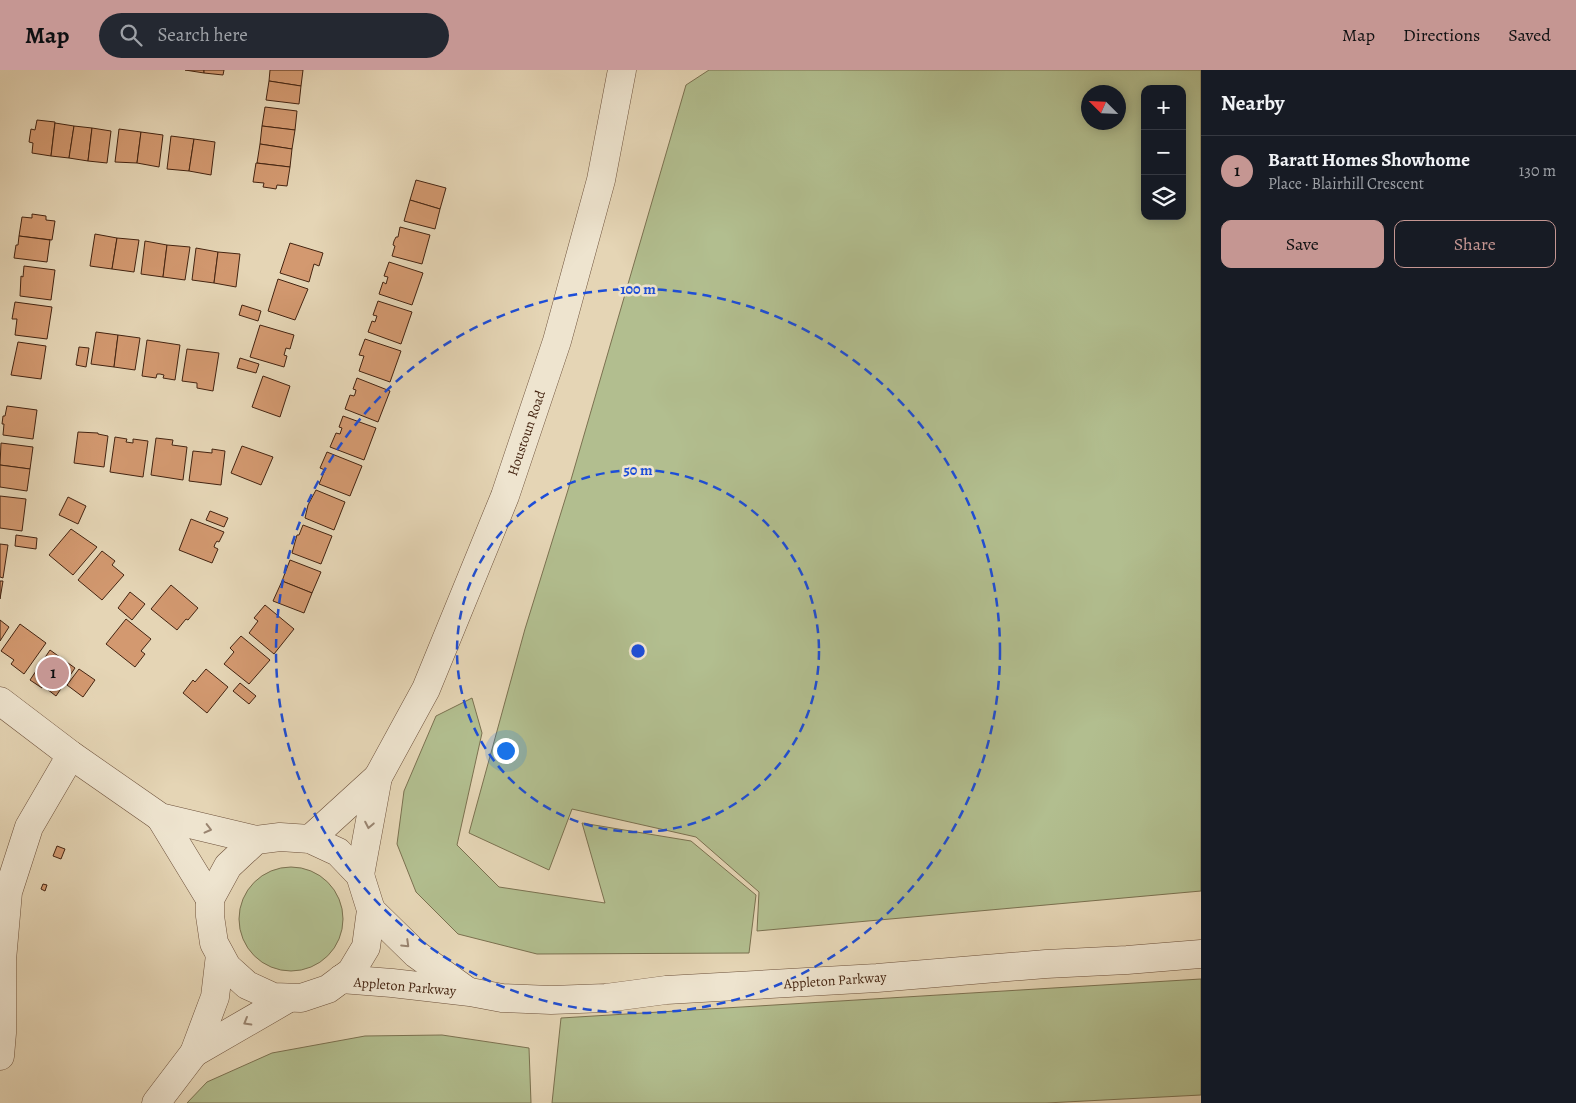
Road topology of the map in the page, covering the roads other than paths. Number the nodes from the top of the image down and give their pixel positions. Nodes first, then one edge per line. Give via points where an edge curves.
1 (622, 70) edge
2 (0, 701) edge
3 (72, 755) junction
4 (378, 777) junction
5 (160, 817) junction
6 (310, 839) junction
7 (256, 840) junction
8 (360, 875) junction
9 (210, 899) junction
10 (371, 910) junction
11 (1201, 954) edge
12 (220, 955) junction
13 (341, 980) junction
14 (470, 992) junction
15 (289, 998) junction
16 (194, 1053) junction
17 (0, 1056) edge
18 (156, 1103) edge

1 - 4 street, Houstoun Road via 601,180 557,341 505,496 426,689
2 - 3 street
3 - 5 street
3 - 17 street via 29,827 8,892 2,960
4 - 6 street, Houstoun Road
4 -> 8 street, Houstoun Road
5 -> 7 street
5 - 9 street
6 - 7 street via 280,837
6 - 8 street via 338,852
7 - 9 street via 228,866
8 - 10 street
9 - 12 street via 214,943
10 - 13 street via 366,947 351,972
10 -> 14 street, Appleton Parkway via 416,954
11 - 14 street, Appleton Parkway via 552,1000 502,998
12 - 15 street via 227,967 247,985 273,996
12 - 16 street via 215,997
13 - 14 street, Appleton Parkway
13 - 15 street via 328,989 301,998
15 -> 16 street
16 - 18 street

